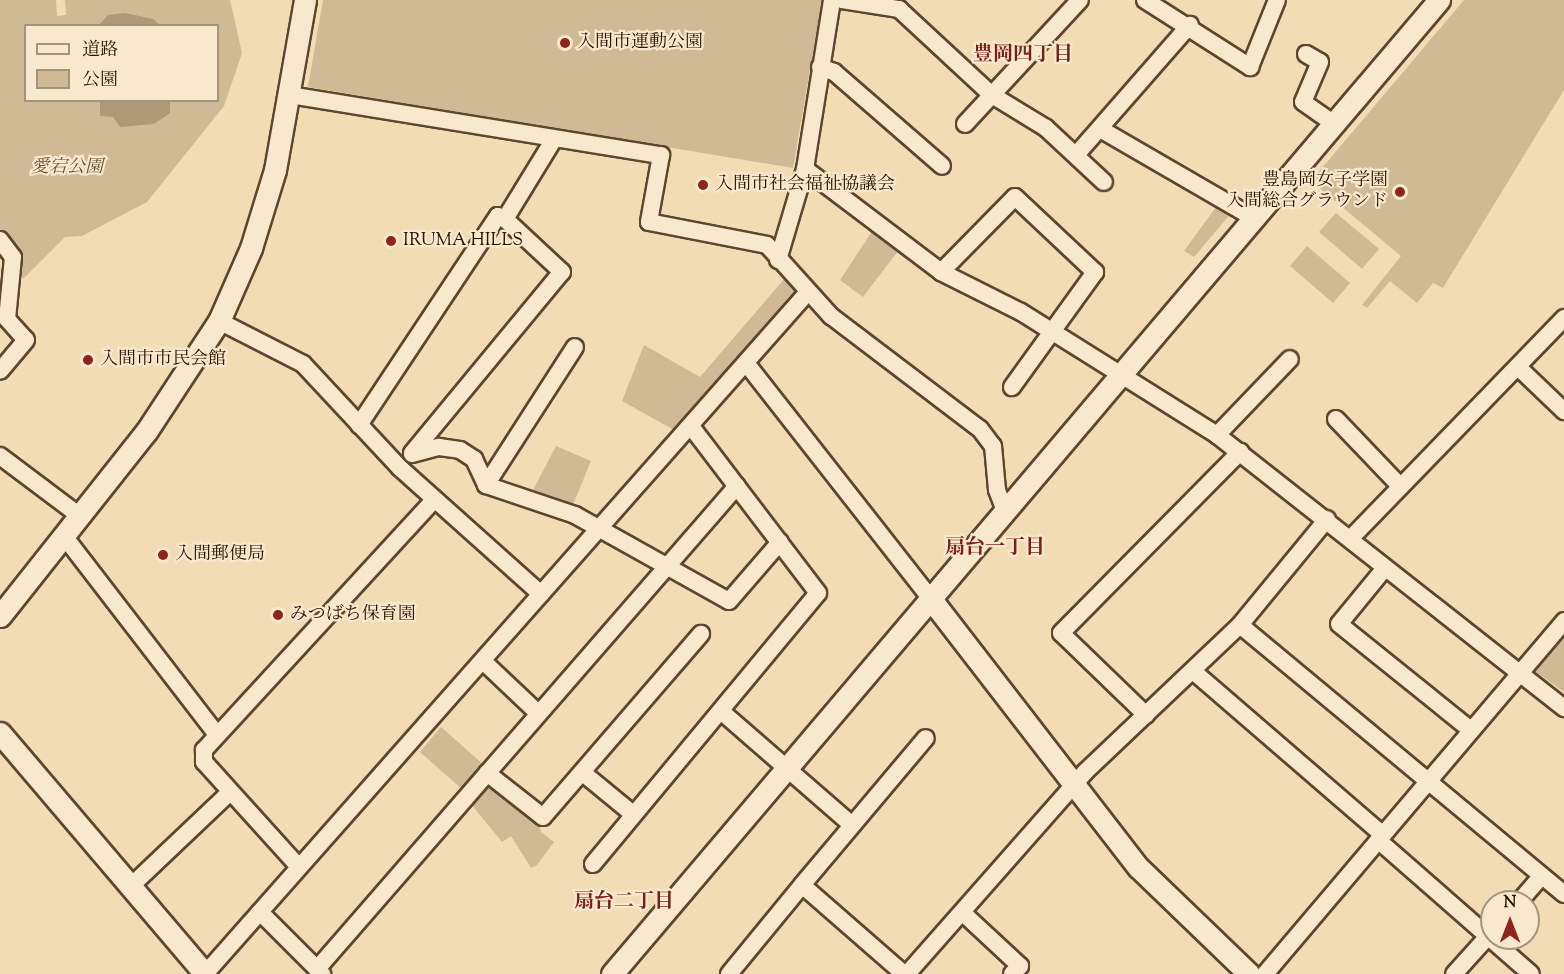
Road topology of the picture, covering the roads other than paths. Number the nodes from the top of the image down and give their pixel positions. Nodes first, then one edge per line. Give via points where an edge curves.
1 (305, 0) edge
2 (832, 0) edge
3 (842, 0) edge
4 (1080, 0) edge
5 (1145, 0) edge
6 (1277, 0) edge
7 (1438, 0) edge
8 (1190, 25) junction
9 (1306, 54) dead end
10 (820, 67) junction
11 (289, 95) junction
12 (992, 95) junction
13 (1333, 123) junction
14 (965, 124) dead end
15 (1102, 130) junction
16 (554, 139) junction
17 (1076, 155) junction
18 (942, 166) dead end
19 (805, 168) junction
20 (1104, 182) dead end
21 (1254, 218) junction
22 (505, 219) junction
23 (0, 240) edge
24 (778, 260) junction
25 (941, 272) junction
26 (807, 293) junction
27 (1564, 318) edge
28 (219, 321) junction
29 (1049, 331) junction
30 (575, 347) dead end
31 (1290, 359) dead end
32 (747, 363) junction
33 (1518, 368) junction
34 (0, 371) edge
35 (1118, 375) junction
36 (1012, 387) dead end
37 (1564, 411) edge
38 (1336, 419) dead end
39 (359, 425) junction
40 (691, 426) junction
41 (1217, 435) junction
42 (1240, 452) junction
43 (412, 454) junction
44 (0, 456) edge
45 (400, 468) junction
46 (486, 485) junction
47 (737, 486) junction
48 (1400, 486) junction
49 (434, 500) junction
50 (1005, 511) junction
51 (80, 516) junction
52 (1327, 519) junction
53 (602, 530) junction
54 (63, 536) junction
55 (1350, 539) junction
56 (780, 542) junction
57 (667, 566) junction
58 (1385, 568) junction
59 (541, 594) junction
60 (930, 598) junction
61 (0, 616) edge
62 (1564, 621) edge
63 (1240, 626) junction
64 (701, 634) dead end
65 (484, 662) junction
66 (1193, 671) junction
67 (1517, 676) junction
68 (1564, 708) edge
69 (722, 712) junction
70 (538, 713) junction
71 (1146, 715) junction
72 (1471, 730) junction
73 (0, 733) edge
74 (217, 735) junction
75 (926, 738) dead end
76 (787, 769) junction
77 (583, 772) junction
78 (488, 773) junction
79 (1426, 784) junction
80 (1072, 788) junction
81 (230, 792) junction
82 (633, 814) junction
83 (852, 825) junction
84 (1380, 838) junction
85 (593, 864) dead end
86 (299, 867) junction
87 (1541, 877) junction
88 (802, 885) junction
89 (130, 887) junction
90 (1530, 890) edge
91 (1564, 894) edge
92 (260, 912) junction
93 (963, 914) junction
94 (1480, 925) edge
95 (1480, 945) edge
96 (1506, 950) edge
97 (319, 971) edge
98 (205, 974) edge
99 (612, 974) edge
100 (729, 974) edge
101 (906, 974) edge
102 (1012, 974) edge
103 (1249, 974) edge
104 (1265, 974) edge
105 (1454, 974) edge
106 (1531, 974) edge

1 - 11 street
2 - 10 street
3 - 12 street via 899,9
4 - 12 street
5 - 8 street
6 - 8 street via 1250,67
7 - 13 street
8 - 15 street
9 - 13 street via 1320,62 1303,102
10 - 18 street via 834,72
10 - 19 street
11 - 16 street
11 - 28 street via 261,217
12 - 14 street
12 - 17 street via 1046,128
13 - 21 street
15 - 17 street
15 - 21 street
16 - 22 street
16 - 24 street via 661,155 649,222 767,245
17 - 20 street
19 - 24 street
19 - 25 street
21 - 35 street
22 - 39 street via 498,216
22 - 43 street via 562,272
23 - 34 street via 13,257 7,319 26,339
24 - 26 street
25 - 29 street
25 - 29 street via 1015,198 1095,272
26 - 32 street
26 - 50 street via 852,334 980,429 993,446 997,490
27 - 33 street
28 - 39 street via 303,364
28 - 51 street via 186,376
29 - 35 street
29 - 36 street
30 - 46 street
31 - 41 street
32 - 40 street
32 - 60 street
33 - 37 street
33 - 48 street
35 - 41 street
35 - 50 street
38 - 48 street
39 - 45 street
40 - 47 street
40 - 53 street
41 - 42 street
42 - 52 street
42 - 71 street via 1061,633
43 - 45 street
43 - 46 street via 439,447 460,450 474,459
44 - 51 street
45 - 49 street
46 - 53 street
47 - 56 street
47 - 57 street
48 - 55 street
49 - 59 street
49 - 74 street
50 - 60 street
51 - 54 street
52 - 55 street
52 - 63 street
53 - 57 street
53 - 59 street
54 - 61 street
54 - 74 street
55 - 58 street
56 - 57 street via 729,601
56 - 69 street via 818,593
57 - 70 street
58 - 67 street
58 - 72 street via 1339,624
59 - 65 street
60 - 76 street
60 - 80 street
62 - 67 street
63 - 66 street
63 - 79 street
64 - 77 street
65 - 70 street
65 - 86 street
66 - 71 street
66 - 84 street
67 - 68 street
67 - 72 street
69 - 76 street
69 - 82 street
70 - 78 street
71 - 80 street
72 - 79 street
73 - 89 street
74 - 81 street via 204,750 204,762
75 - 83 street
76 - 83 street
76 - 99 street
77 - 78 street via 543,817
77 - 82 street
78 - 97 street
79 - 84 street
79 - 87 street
80 - 93 street
80 - 103 street via 1163,894
81 - 86 street
81 - 89 street
82 - 85 street
83 - 88 street
84 - 94 street
84 - 104 street
86 - 92 street
87 - 90 street
87 - 91 street
88 - 100 street
88 - 101 street
89 - 98 street
92 - 97 street
92 - 98 street
93 - 101 street
93 - 102 street via 1020,966
95 - 105 street
96 - 106 street

